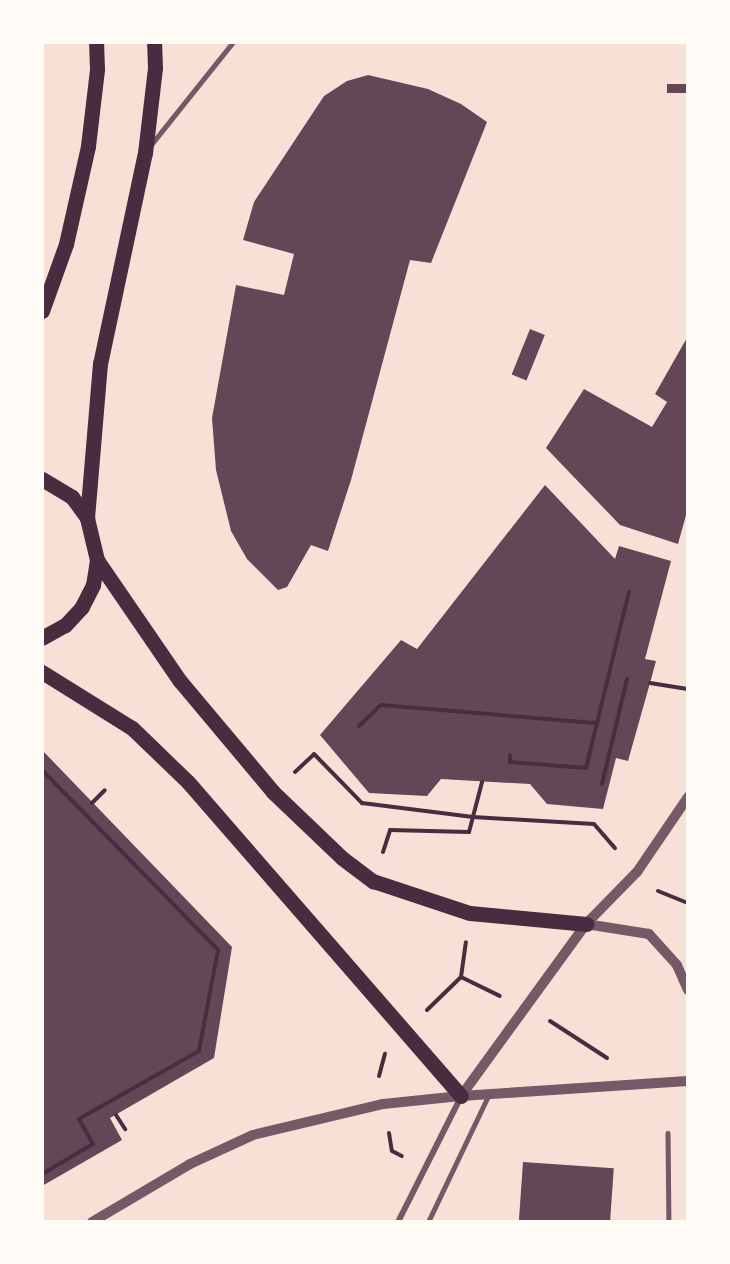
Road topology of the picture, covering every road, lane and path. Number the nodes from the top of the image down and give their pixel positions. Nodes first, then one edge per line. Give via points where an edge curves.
1 (96, 42) edge
2 (154, 42) edge
3 (233, 42) edge
4 (464, 42) edge
5 (471, 42) edge
6 (145, 153) junction
7 (42, 311) edge
8 (42, 479) edge
9 (87, 518) junction
10 (97, 560) junction
11 (629, 592) dead end
12 (42, 638) edge
13 (42, 672) edge
14 (627, 679) dead end
15 (650, 683) dead end
16 (688, 689) edge
17 (597, 723) junction
18 (360, 726) dead end
19 (510, 755) dead end
20 (42, 770) edge
21 (482, 782) dead end
22 (602, 784) dead end
23 (105, 790) dead end
24 (273, 792) junction
25 (688, 796) edge
26 (92, 802) dead end
27 (473, 817) junction
28 (390, 830) dead end
29 (615, 848) dead end
30 (652, 889) dead end
31 (688, 903) edge
32 (586, 924) junction
33 (467, 935) dead end
34 (461, 977) junction
35 (688, 990) edge
36 (503, 997) dead end
37 (425, 1013) dead end
38 (548, 1020) dead end
39 (386, 1052) dead end
40 (609, 1060) dead end
41 (378, 1079) dead end
42 (688, 1081) edge
43 (489, 1094) junction
44 (461, 1096) junction
45 (116, 1115) dead end
46 (124, 1129) dead end
47 (388, 1133) dead end
48 (669, 1133) dead end
49 (408, 1160) dead end
50 (42, 1174) edge
51 (92, 1222) edge
52 (398, 1222) edge
53 (428, 1222) edge
54 (669, 1222) edge

1 - 7 main road via 97,69 88,146 66,244
2 - 6 main road via 155,68
3 - 6 lane
4 - 5 lane
6 - 9 main road via 100,364
8 - 9 main road via 72,497
9 - 10 main road
10 - 12 main road via 93,585 81,607 65,625
10 - 24 main road via 180,681
11 - 17 path
13 - 44 main road via 132,728 188,782
14 - 22 path
15 - 16 path
17 - 18 path via 381,705
17 - 19 path via 586,768 510,762
20 - 50 path via 218,950 199,1051 79,1119 93,1144
21 - 27 path
23 - 26 path
24 - 27 path via 314,754 362,803
24 - 32 main road via 373,882 470,913
25 - 32 street via 637,872
27 - 28 path via 469,832
27 - 29 path via 594,824
30 - 31 path
32 - 35 street via 649,934 677,965
32 - 44 street
33 - 34 path
34 - 36 path
34 - 37 path
38 - 40 path
39 - 41 path
42 - 43 street
43 - 44 street
43 - 53 lane
44 - 51 street via 383,1104 253,1135 190,1164
44 - 52 street
45 - 46 path
47 - 49 path via 392,1151
48 - 54 lane

